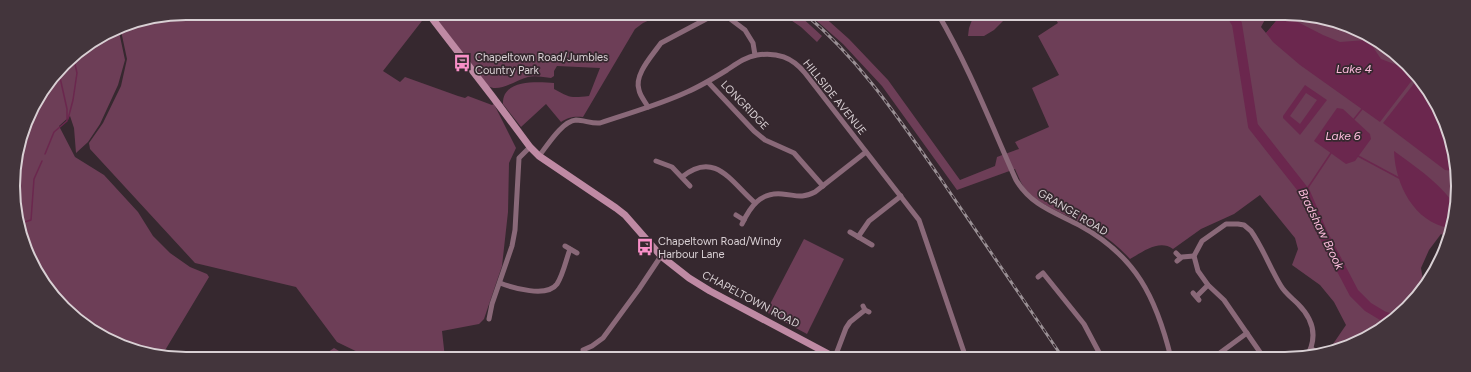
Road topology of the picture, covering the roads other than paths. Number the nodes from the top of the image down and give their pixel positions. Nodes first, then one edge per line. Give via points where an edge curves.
1 (433, 20) edge
2 (704, 20) edge
3 (732, 20) edge
4 (941, 20) edge
5 (756, 55) junction
6 (708, 82) junction
7 (648, 107) junction
8 (530, 147) junction
9 (866, 152) junction
10 (539, 156) junction
11 (656, 160) dead end
12 (682, 177) junction
13 (690, 186) dead end
14 (823, 186) junction
15 (901, 196) junction
16 (755, 203) junction
17 (736, 215) dead end
18 (850, 232) dead end
19 (858, 237) junction
20 (872, 245) dead end
21 (565, 246) dead end
22 (570, 249) junction
23 (577, 253) dead end
24 (1176, 253) dead end
25 (661, 256) junction
26 (1194, 256) junction
27 (1038, 277) dead end
28 (500, 283) junction
29 (1208, 285) junction
30 (1197, 296) dead end
31 (865, 309) dead end
32 (489, 319) dead end
33 (1247, 333) junction
34 (1312, 349) edge
35 (584, 352) edge
36 (827, 352) edge
37 (838, 352) edge
38 (964, 352) edge
39 (1099, 352) edge
40 (1169, 352) edge
41 (1221, 352) edge
42 (1260, 352) edge

1 - 8 main road, CHAPELTOWN ROAD
2 - 7 street via 658,47 641,74 638,84
3 - 5 street via 745,30 753,43
4 - 40 street, GRANGE ROAD via 977,89 1022,191 1036,203 1092,233 1130,265 1151,296
5 - 6 street, HILLSIDE AVENUE via 744,59
5 - 9 street, HILLSIDE AVENUE via 780,55 797,64
6 - 7 street, HILLSIDE AVENUE
6 - 14 street, LONGRIDGE via 750,128 765,140 794,153
7 - 10 street, HILLSIDE AVENUE via 600,123 578,120 567,123
8 - 10 main road, CHAPELTOWN ROAD
8 - 28 street via 518,158 515,230
9 - 14 street
9 - 15 street, HILLSIDE AVENUE
10 - 25 main road, CHAPELTOWN ROAD via 625,215
11 - 12 street via 672,167
12 - 13 street
12 - 16 street via 699,167 717,168
14 - 16 street via 803,197 776,194
15 - 19 street via 868,221
15 - 38 street, HILLSIDE AVENUE via 919,220
16 - 17 street via 743,222
18 - 19 street
19 - 20 street
21 - 22 street
22 - 23 street
22 - 28 street via 559,281 553,288 542,291 520,289
24 - 26 street via 1179,259
25 - 35 street via 603,338
25 - 36 main road, CHAPELTOWN ROAD via 689,278
26 - 29 street via 1198,271
26 - 34 street via 1206,238 1226,224 1244,225 1252,231 1282,288 1300,306 1311,323
27 - 39 street via 1043,273 1084,324
28 - 32 street
29 - 30 street
29 - 33 street via 1224,300
31 - 37 street via 846,328
33 - 41 street
33 - 42 street

